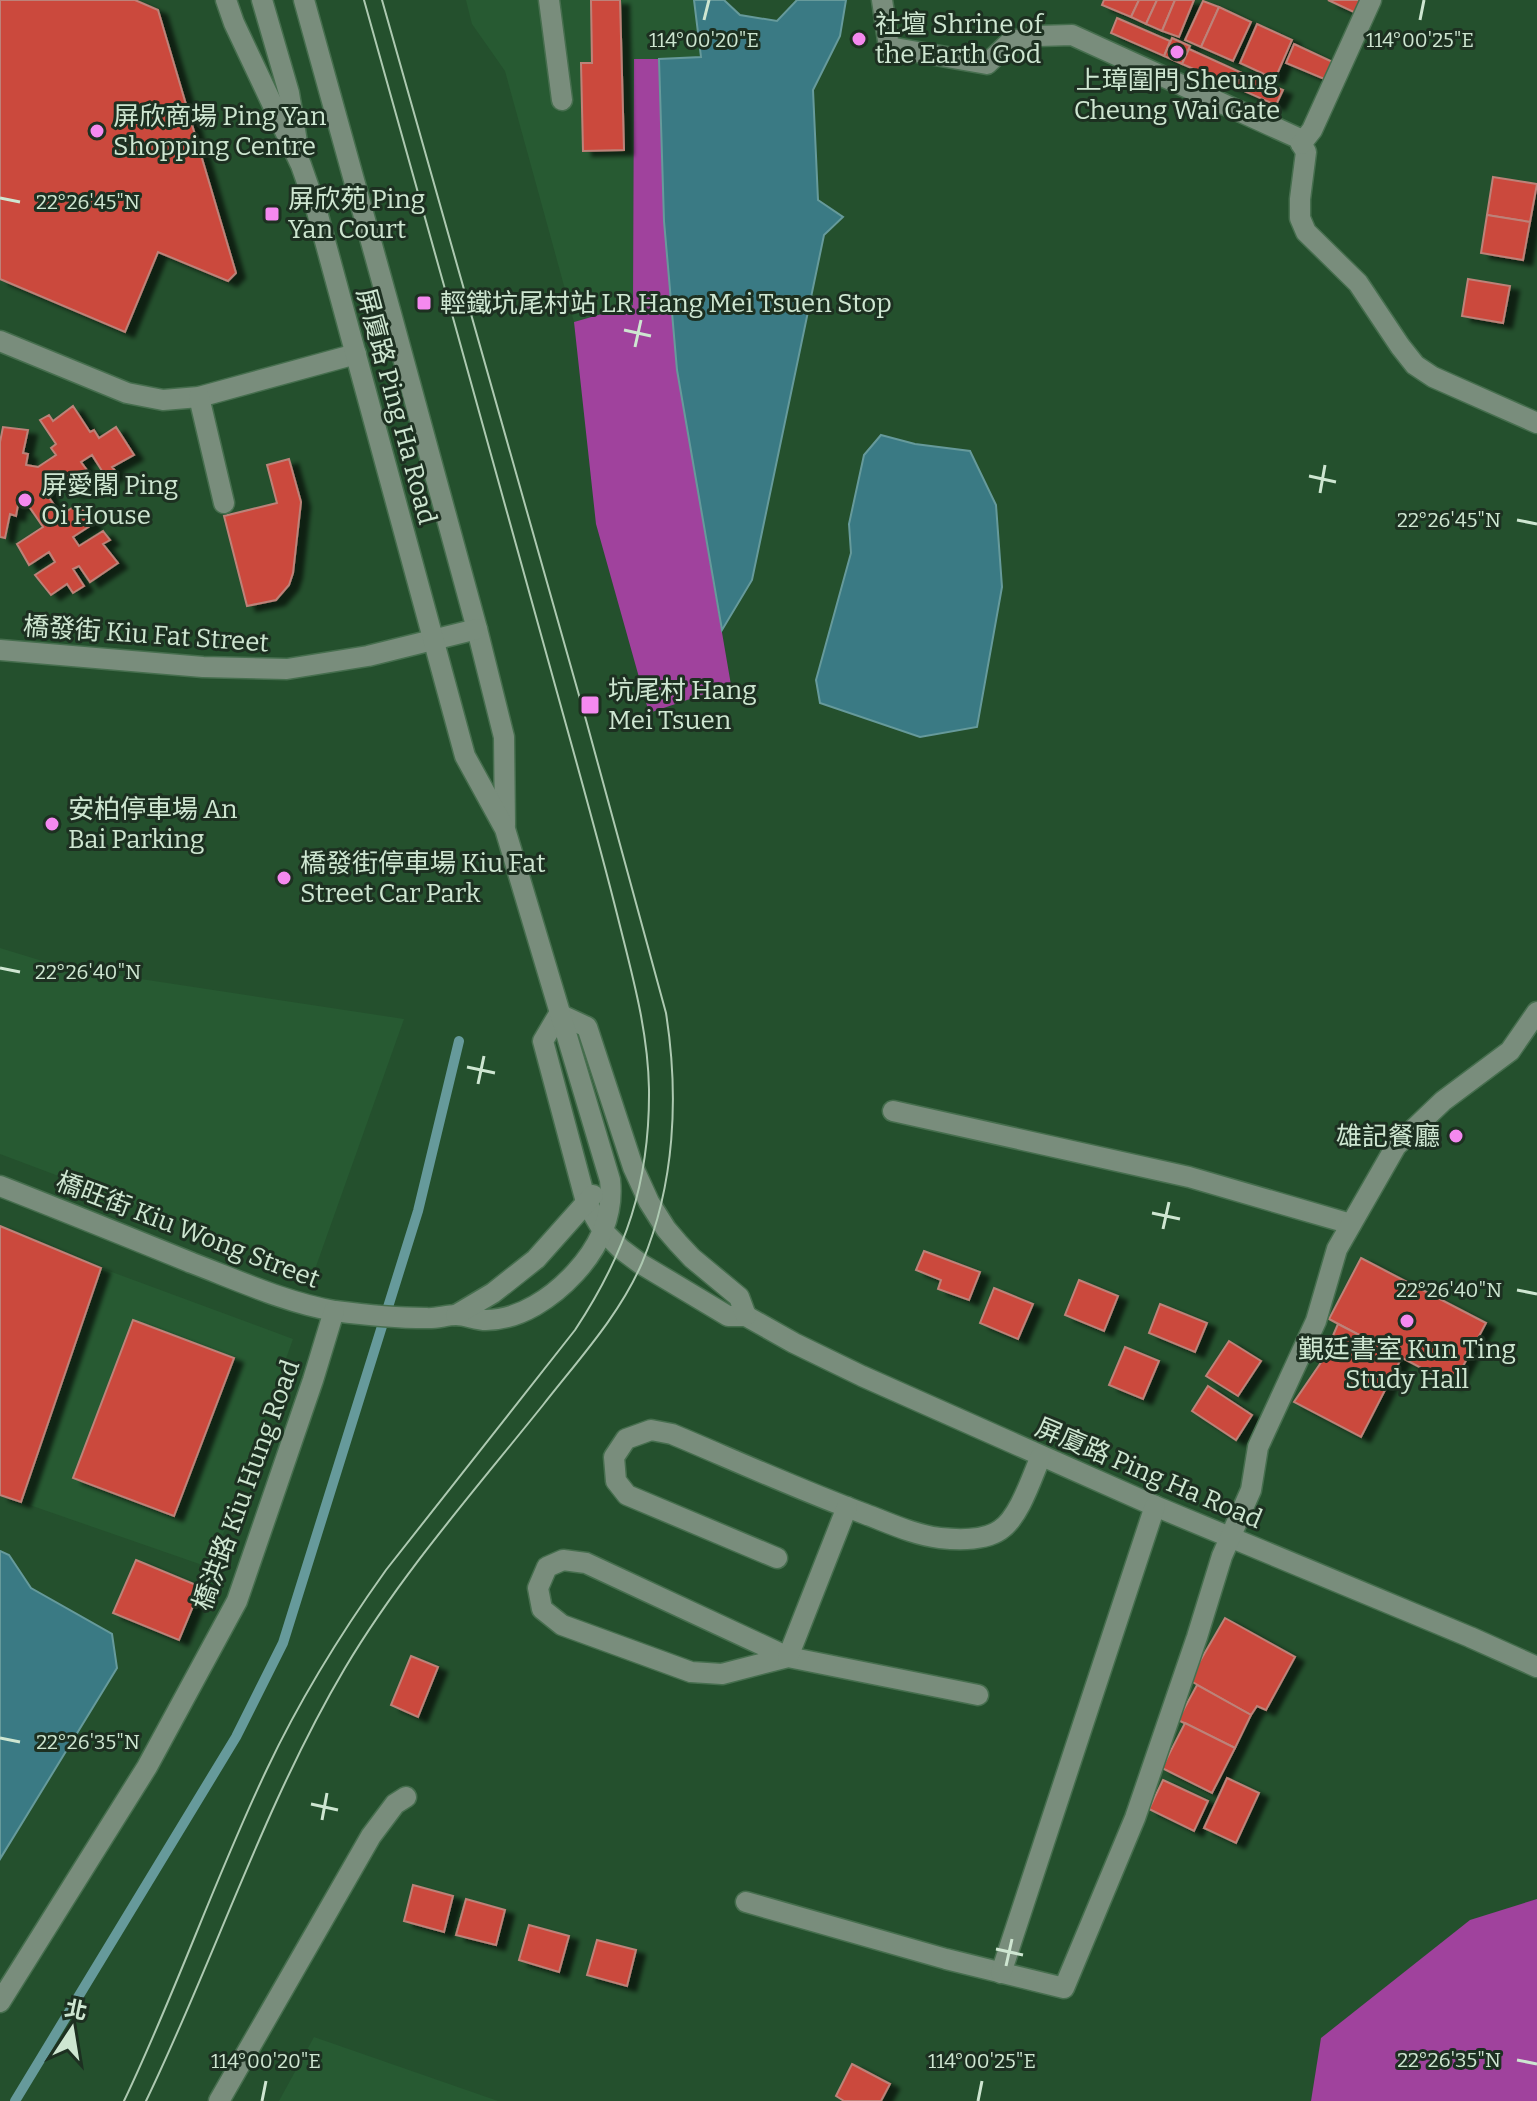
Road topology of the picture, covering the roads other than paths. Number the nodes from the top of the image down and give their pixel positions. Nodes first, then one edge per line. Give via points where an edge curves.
1 (226, 0) edge
2 (262, 0) edge
3 (304, 0) edge
4 (549, 0) edge
5 (882, 0) edge
6 (1371, 0) edge
7 (562, 100) dead end
8 (1301, 144) junction
9 (301, 165) junction
10 (0, 341) edge
11 (356, 354) junction
12 (199, 397) junction
13 (1537, 423) edge
14 (224, 503) dead end
15 (477, 629) junction
16 (433, 640) junction
17 (0, 650) edge
18 (505, 829) junction
19 (1537, 1012) edge
20 (559, 1014) junction
21 (893, 1111) dead end
22 (633, 1167) junction
23 (610, 1180) junction
24 (0, 1186) edge
25 (586, 1202) junction
26 (1351, 1224) junction
27 (603, 1231) junction
28 (342, 1311) junction
29 (456, 1315) junction
30 (746, 1316) junction
31 (1041, 1456) junction
32 (1155, 1506) junction
33 (847, 1507) junction
34 (1230, 1537) junction
35 (777, 1558) dead end
36 (788, 1657) junction
37 (1537, 1667) edge
38 (978, 1695) dead end
39 (406, 1797) dead end
40 (746, 1902) dead end
41 (1001, 1973) junction
42 (0, 2002) edge
43 (219, 2101) edge

1 - 9 street, 屏廈路 Ping Ha Road
2 - 9 street via 289,93
3 - 15 street, 屏廈路 Ping Ha Road
4 - 7 street
5 - 8 street via 889,47 987,64 1011,41 1072,35 1298,138
6 - 8 street
8 - 13 street via 1306,152 1300,218 1306,232 1358,283 1415,365
9 - 11 street, 屏廈路 Ping Ha Road
10 - 12 street via 127,393 163,400
11 - 12 street
11 - 16 street, 屏廈路 Ping Ha Road
12 - 14 street
15 - 16 street, 橋發街 Kiu Fat Street
15 - 18 street, 屏廈路 Ping Ha Road via 504,737
16 - 17 street, 橋發街 Kiu Fat Street via 287,669
16 - 18 street, 屏廈路 Ping Ha Road via 465,756
18 - 20 street, 屏廈路 Ping Ha Road
19 - 26 street via 1510,1051 1443,1101 1396,1146
20 - 22 street, 屏廈路 Ping Ha Road via 587,1027
20 - 23 street
20 - 25 street, 屏廈路 Ping Ha Road via 543,1041
21 - 26 street via 1189,1177
22 - 23 street, 橋旺街 Kiu Wong Street
22 - 30 street, 屏廈路 Ping Ha Road via 666,1229 739,1297
23 - 25 street, 橋旺街 Kiu Wong Street
23 - 27 street
24 - 28 street, 橋旺街 Kiu Wong Street via 270,1294
25 - 27 street, 屏廈路 Ping Ha Road
25 - 29 street, 橋旺街 Kiu Wong Street via 536,1259
26 - 34 street via 1337,1249 1302,1355 1258,1447 1251,1490
27 - 29 street, 橋旺街 Kiu Wong Street via 563,1285 528,1309 484,1320
27 - 30 street, 屏廈路 Ping Ha Road via 641,1264 728,1316
28 - 29 street, 橋旺街 Kiu Wong Street via 431,1319
28 - 42 street, 橋洪路 Kiu Hung Road via 237,1601 147,1767
30 - 31 street, 屏廈路 Ping Ha Road via 862,1376
31 - 32 street, 屏廈路 Ping Ha Road
31 - 33 street via 1014,1515 1001,1530 981,1538 916,1533
32 - 34 street, 屏廈路 Ping Ha Road
32 - 41 street
33 - 35 street via 672,1434 651,1430 626,1439 614,1457 616,1481 627,1495
33 - 36 street
34 - 37 street, 屏廈路 Ping Ha Road
34 - 41 street via 1135,1818 1064,1988
36 - 36 street via 586,1563 563,1560 547,1567 538,1588 542,1609 562,1625 691,1672 722,1674
36 - 38 street
39 - 43 street via 371,1836
40 - 41 street

